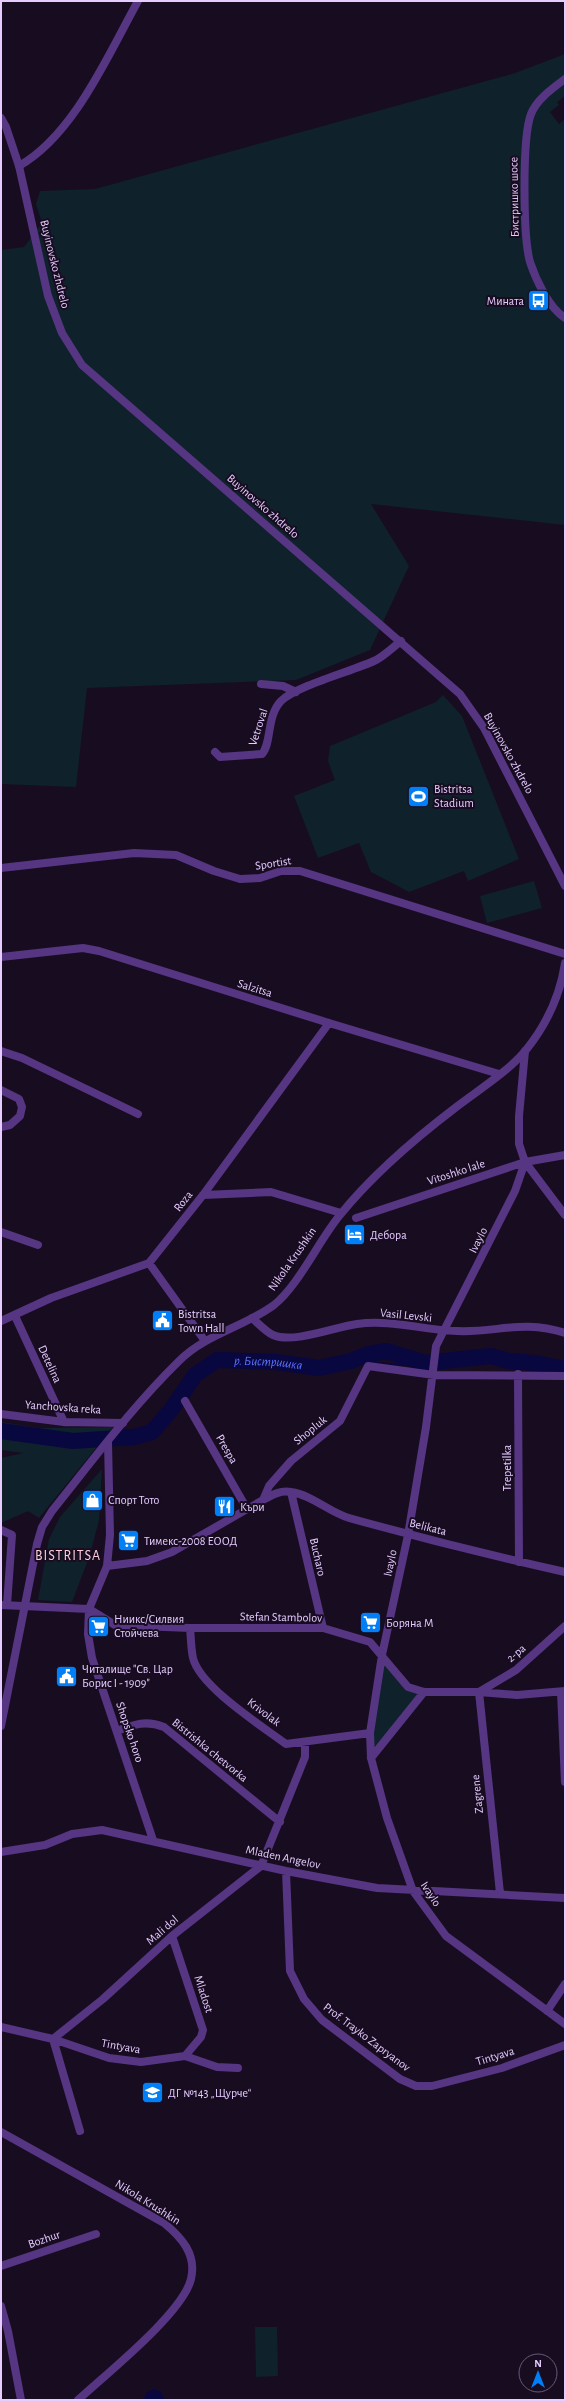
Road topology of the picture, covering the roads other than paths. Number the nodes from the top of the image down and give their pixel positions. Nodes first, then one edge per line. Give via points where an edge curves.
1 (138, 1) edge
2 (565, 79) edge
3 (1, 118) edge
4 (19, 166) junction
5 (565, 318) edge
6 (400, 641) junction
7 (261, 684) dead end
8 (296, 692) junction
9 (215, 752) dead end
10 (1, 868) edge
11 (565, 886) edge
12 (565, 954) edge
13 (1, 957) edge
14 (565, 963) edge
15 (329, 1024) junction
16 (1, 1051) edge
17 (525, 1051) junction
18 (499, 1074) junction
19 (1, 1090) edge
20 (138, 1114) dead end
21 (1, 1127) edge
22 (565, 1155) edge
23 (525, 1162) junction
24 (203, 1195) junction
25 (341, 1213) junction
26 (565, 1215) edge
27 (356, 1218) dead end
28 (1, 1232) edge
29 (38, 1245) dead end
30 (149, 1263) junction
31 (15, 1316) junction
32 (252, 1318) junction
33 (1, 1321) edge
34 (444, 1331) junction
35 (565, 1332) edge
36 (205, 1341) junction
37 (518, 1374) junction
38 (434, 1375) junction
39 (565, 1376) edge
40 (186, 1401) dead end
41 (1, 1414) edge
42 (64, 1422) junction
43 (121, 1425) junction
44 (108, 1442) junction
45 (291, 1492) junction
46 (263, 1500) junction
47 (247, 1509) junction
48 (1, 1530) edge
49 (408, 1535) junction
50 (519, 1562) junction
51 (107, 1566) junction
52 (565, 1572) edge
53 (4, 1605) edge
54 (24, 1606) junction
55 (89, 1609) junction
56 (565, 1626) edge
57 (190, 1628) junction
58 (323, 1628) junction
59 (382, 1655) junction
60 (424, 1692) junction
61 (479, 1692) junction
62 (563, 1692) edge
63 (1, 1726) edge
64 (117, 1731) junction
65 (370, 1733) junction
66 (305, 1742) junction
67 (371, 1758) junction
68 (565, 1782) edge
69 (280, 1822) junction
70 (153, 1840) junction
71 (1, 1852) edge
72 (261, 1866) junction
73 (286, 1871) junction
74 (413, 1891) junction
75 (500, 1893) junction
76 (565, 1898) edge
77 (172, 1936) junction
78 (565, 1984) edge
79 (548, 2011) junction
80 (565, 2024) edge
81 (1, 2027) edge
82 (53, 2039) junction
83 (565, 2045) edge
84 (185, 2056) junction
85 (238, 2068) dead end
86 (432, 2086) joint
87 (1, 2132) edge
88 (80, 2132) dead end
89 (96, 2234) dead end
90 (1, 2266) edge
91 (1, 2306) edge
92 (21, 2400) edge
93 (78, 2400) edge

1 - 4 street via 74,115 37,156
2 - 5 street, Бистришко шосе via 542,98 532,112 526,139 526,234 530,262 546,297
3 - 4 street, Buyinovsko zhdrelo
4 - 6 street, Buyinovsko zhdrelo via 48,296 62,333 82,365
6 - 8 street, Vetroval via 375,660
6 - 11 street, Buyinovsko zhdrelo via 460,694 484,728
7 - 8 street via 283,686
8 - 9 street, Vetroval via 281,701 274,712 262,754 220,757
10 - 12 street, Sportist via 134,853 176,854 214,871 240,879 260,878 281,871 300,871
13 - 15 street, Salzitsa via 84,948 99,951
14 - 17 street, Nikola Krushkin via 558,995 544,1025
15 - 18 street, Salzitsa
15 - 24 street, Roza
16 - 20 street via 22,1058
17 - 18 street, Nikola Krushkin
17 - 23 street via 518,1116 519,1144
18 - 25 street, Nikola Krushkin via 414,1140 380,1171
19 - 21 street via 19,1099 22,1107 20,1116 10,1125
22 - 23 street, Vitoshko lale
23 - 26 street
23 - 27 street, Vitoshko lale
23 - 34 street, Ivaylo via 512,1198
24 - 25 street via 271,1192
24 - 30 street, Roza
25 - 32 street, Nikola Krushkin via 290,1288 275,1304
28 - 29 street
30 - 31 street via 51,1298
30 - 36 street
31 - 33 street
31 - 42 street, Detelina
32 - 34 street, Vasil Levski via 273,1335 292,1337 357,1324 384,1323
32 - 36 street, Nikola Krushkin
34 - 35 street, Vasil Levski via 459,1332 511,1326 544,1327
34 - 38 street, Ivaylo via 436,1346
36 - 43 street, Nikola Krushkin via 193,1347
37 - 38 street
37 - 39 street
37 - 50 street, Trepetilka
38 - 46 street, Shopluk via 368,1366 340,1421 291,1461 269,1486
38 - 49 street, Ivaylo
40 - 47 street, Prespa
41 - 42 street, Yanchovska reka
42 - 43 street, Yanchovska reka
43 - 44 street, Nikola Krushkin
44 - 51 street, Shopsko horo via 110,1535
44 - 54 street, Nikola Krushkin via 42,1527
45 - 46 street via 279,1492
45 - 49 street, Belikata via 304,1495 339,1515
45 - 58 street, Bucharo
46 - 47 street
47 - 51 street via 172,1552 147,1561
48 - 53 street via 12,1535
49 - 50 street, Belikata
49 - 59 street, Ivaylo
50 - 52 street, Belikata
51 - 55 street, Shopsko horo
53 - 54 street, Stefan Stambolov
54 - 55 street, Stefan Stambolov
54 - 63 street, Nikola Krushkin
55 - 57 street, Stefan Stambolov via 115,1625
55 - 64 street, Shopsko horo via 88,1634 92,1658
56 - 61 street, 2-ра via 516,1670
57 - 58 street, Stefan Stambolov
57 - 66 street, Krivolak via 193,1659 211,1687 286,1744
58 - 59 street, Stefan Stambolov via 370,1642
59 - 60 street, Stefan Stambolov via 408,1687
59 - 65 street, Ivaylo
60 - 61 street, Stefan Stambolov
60 - 67 street
61 - 62 street, Stefan Stambolov via 517,1695
61 - 75 street, Zagrene
62 - 68 street
64 - 69 street, Bistrishka chetvorka via 137,1723 150,1722 164,1727
64 - 70 street, Shopsko horo
65 - 66 street, Krivolak
65 - 67 street, Ivaylo
66 - 69 street, Mali dol via 305,1757
67 - 74 street, Ivaylo via 387,1818
69 - 72 street, Mali dol
70 - 71 street, Mladen Angelov via 102,1830 72,1834 45,1845
70 - 72 street, Mladen Angelov
72 - 73 street, Mladen Angelov
72 - 77 street, Mali dol
73 - 74 street, Mladen Angelov via 377,1888
73 - 86 street, Prof. Trayko Zapryanov via 290,1971 304,1999 322,2020 400,2079 416,2086
74 - 75 street, Mladen Angelov
74 - 79 street, Ivaylo via 446,1936
75 - 76 street, Mladen Angelov
77 - 82 street, Mali dol via 103,1999
77 - 84 street, Mladost via 203,2030 201,2037
78 - 79 street
79 - 80 street, Ivaylo
81 - 82 street, Tintyava
82 - 84 street, Tintyava via 109,2058 141,2062
82 - 88 street
83 - 86 street, Tintyava via 502,2068
84 - 85 street, Tintyava via 217,2067
87 - 93 street, Nikola Krushkin via 164,2223 179,2235 190,2255 192,2278 177,2305 160,2325
89 - 90 street, Bozhur
91 - 92 street

